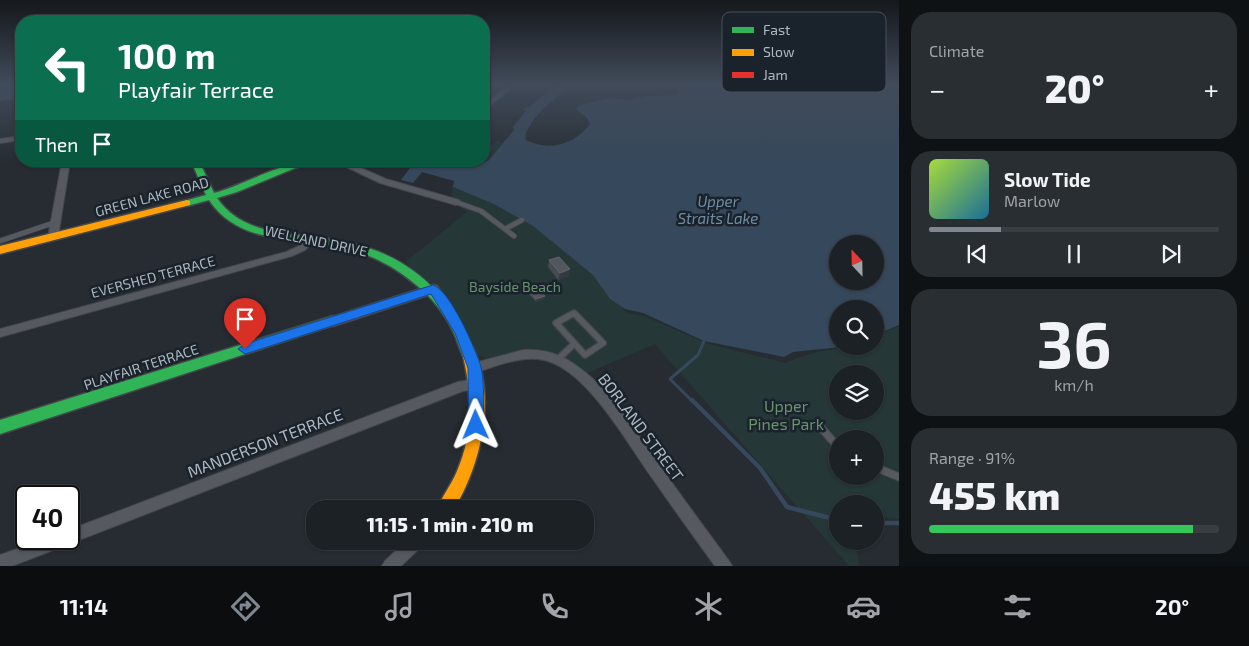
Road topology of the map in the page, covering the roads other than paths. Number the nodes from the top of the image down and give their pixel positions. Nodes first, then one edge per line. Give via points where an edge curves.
1 (15, 139) edge
2 (0, 142) edge
3 (65, 167) edge
4 (198, 167) edge
5 (292, 167) edge
6 (352, 167) edge
7 (213, 196) junction
8 (456, 202) joint
9 (522, 220) dead end
10 (56, 222) junction
11 (505, 229) junction
12 (514, 236) dead end
13 (53, 237) junction
14 (310, 240) junction
15 (3, 245) edge
16 (433, 289) junction
17 (0, 333) edge
18 (574, 344) junction
19 (557, 360) junction
20 (474, 368) junction
21 (475, 384) junction
22 (817, 423) dead end
23 (0, 428) edge
24 (829, 437) edge
25 (884, 470) edge
26 (899, 476) edge
27 (451, 500) edge
28 (80, 533) edge
29 (35, 550) edge
30 (407, 550) edge
31 (0, 563) edge
32 (390, 566) edge
33 (724, 566) edge

1 - 2 street
3 - 10 street
4 - 7 street, WELLAND DRIVE
5 - 7 street, GREEN LAKE ROAD
6 - 8 street via 383,181
7 - 13 street, GREEN LAKE ROAD
7 - 14 street, WELLAND DRIVE via 226,215 240,224
8 - 11 lane via 481,211
9 - 11 lane
10 - 13 street
10 - 15 lane
11 - 12 lane
13 - 15 street, GREEN LAKE ROAD
14 - 16 street, WELLAND DRIVE via 372,252 397,263
14 - 17 street, EVERSHED TERRACE via 289,254
16 - 20 street, WELLAND DRIVE via 461,332
16 - 23 street, PLAYFAIR TERRACE
18 - 18 lane via 556,323 574,313 603,343 585,355
18 - 19 lane
19 - 20 street, BORLAND STREET via 521,355
19 - 33 street, BORLAND STREET via 574,371 606,403
20 - 21 street, WELLAND DRIVE
21 - 27 street, WELLAND DRIVE via 476,443 466,477
21 - 28 street, MANDERSON TERRACE via 462,386
22 - 24 lane
25 - 26 lane
29 - 31 street
30 - 32 street

